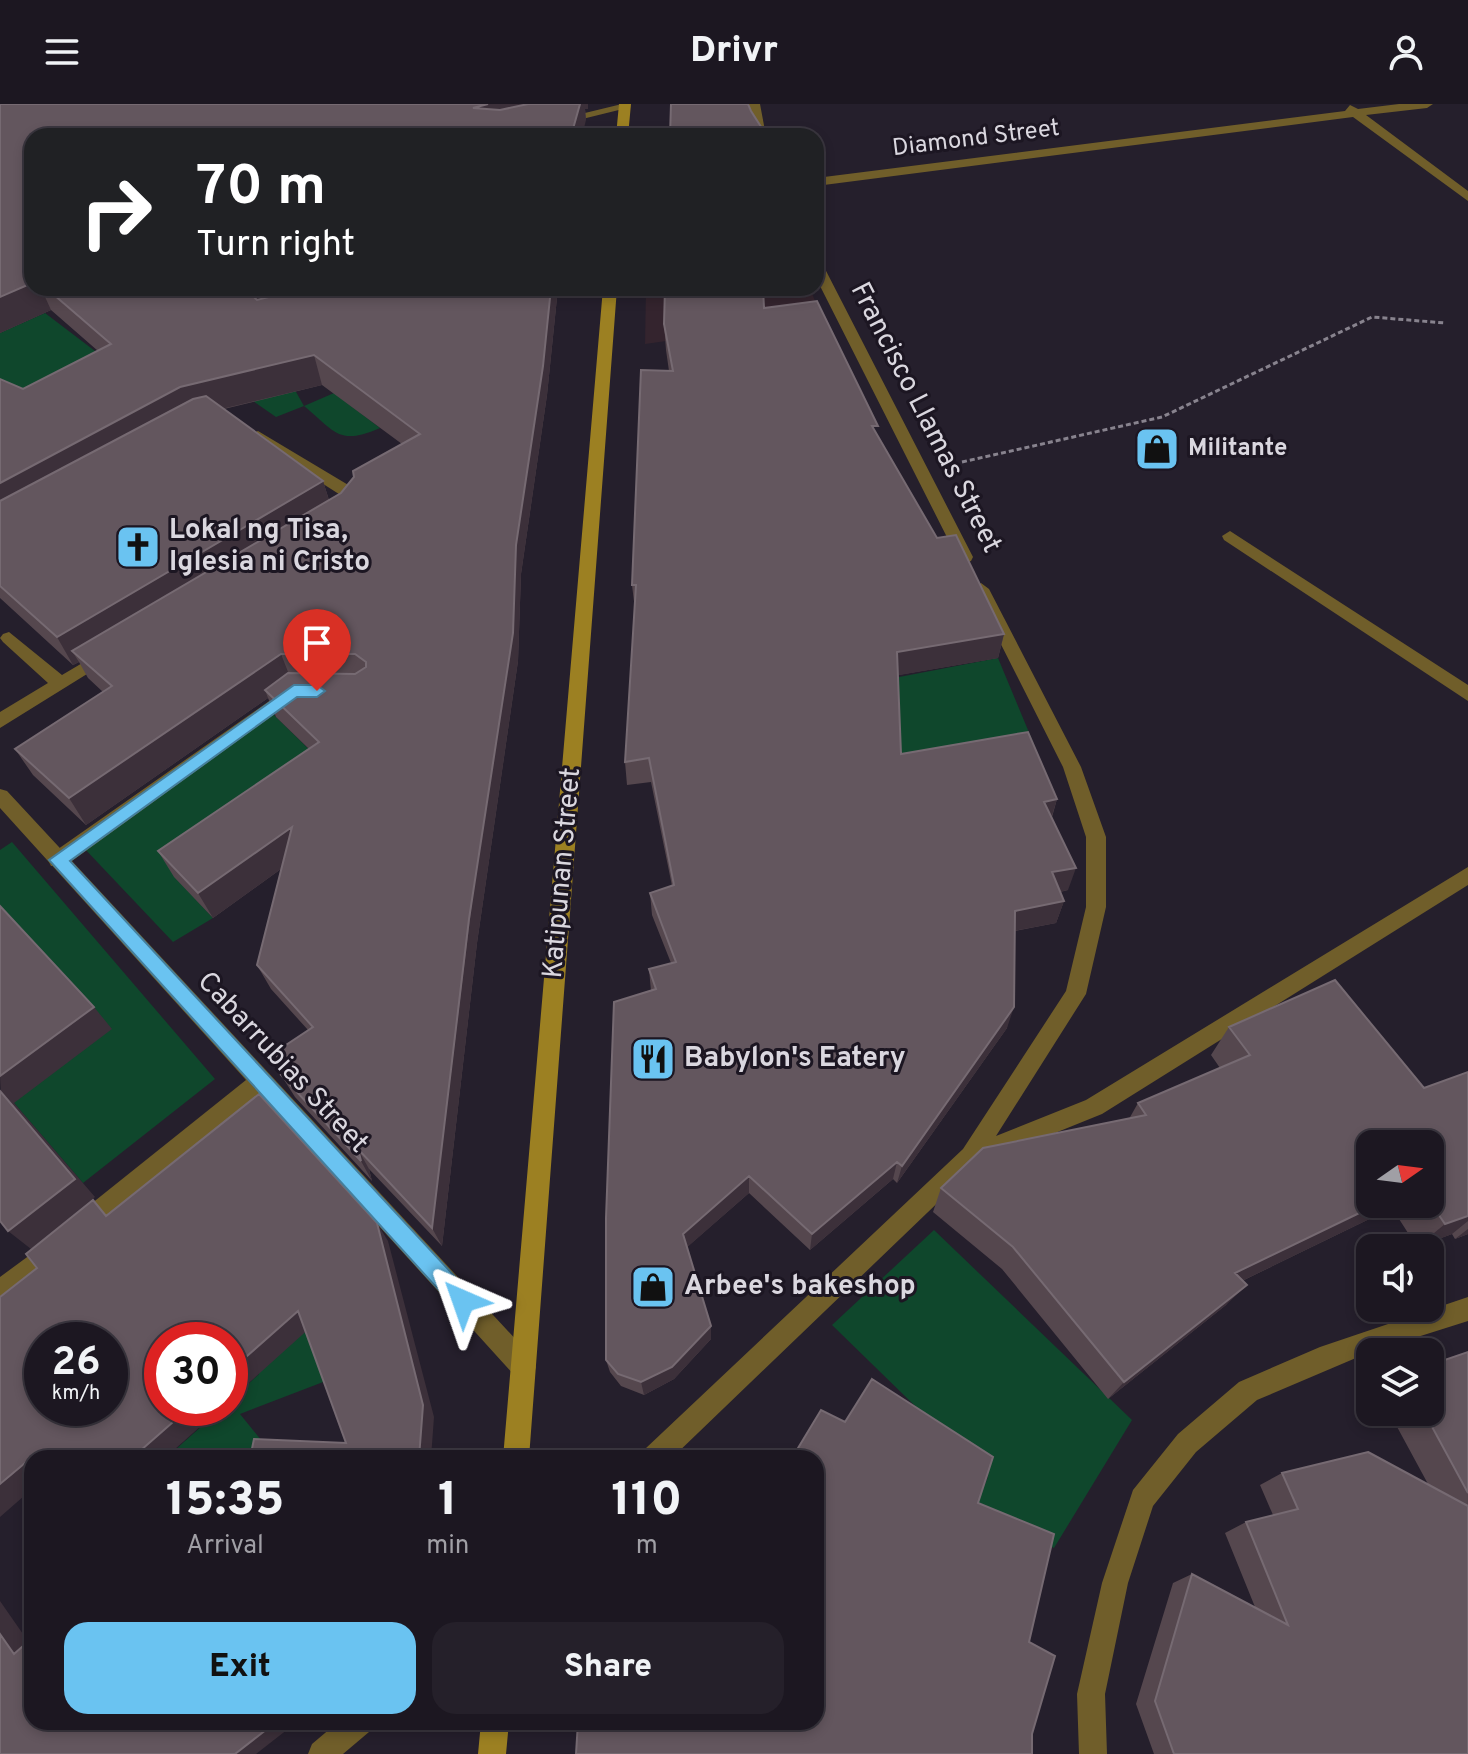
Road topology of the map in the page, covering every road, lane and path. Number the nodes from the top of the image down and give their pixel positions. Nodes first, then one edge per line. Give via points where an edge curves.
1 (754, 104) edge
2 (1343, 104) edge
3 (1427, 104) edge
4 (625, 105) edge
5 (1355, 113) junction
6 (547, 123) edge
7 (623, 128) edge
8 (758, 128) edge
9 (824, 181) edge
10 (1468, 197) edge
11 (824, 281) edge
12 (609, 296) edge
13 (1445, 323) dead end
14 (247, 429) edge
15 (921, 471) junction
16 (329, 523) edge
17 (1230, 536) dead end
18 (9, 638) dead end
19 (127, 643) edge
20 (60, 684) junction
21 (308, 691) edge
22 (1468, 694) edge
23 (0, 721) edge
24 (0, 796) edge
25 (58, 860) junction
26 (1468, 875) edge
27 (261, 1081) junction
28 (971, 1156) junction
29 (0, 1292) edge
30 (1468, 1309) edge
31 (524, 1367) junction
32 (517, 1450) edge
33 (662, 1450) edge
34 (350, 1730) edge
35 (494, 1730) edge
36 (322, 1754) edge
37 (492, 1754) edge
38 (1093, 1754) edge

1 - 8 street
2 - 5 street
3 - 5 street, Diamond Street
4 - 6 street
4 - 7 main road
5 - 9 street, Diamond Street
5 - 10 street
11 - 15 street, Francisco Llamas Street
12 - 31 main road, Katipunan Street
13 - 15 path via 1372,317 1162,417
14 - 16 street via 349,493 352,504
15 - 28 street, Francisco Llamas Street via 1072,767 1096,837 1096,907 1076,994
17 - 22 street
18 - 20 street
19 - 20 street
20 - 23 street
21 - 25 street via 294,691
24 - 25 street, Cabarrubias Street
25 - 27 street, Cabarrubias Street
26 - 28 street via 1094,1107
27 - 29 street
27 - 31 street, Cabarrubias Street
28 - 33 street, Francisco Llamas Street
30 - 38 street via 1320,1359 1248,1391 1187,1443 1142,1499 1115,1583 1091,1694
31 - 32 main road, Katipunan Street
34 - 36 street
35 - 37 main road

